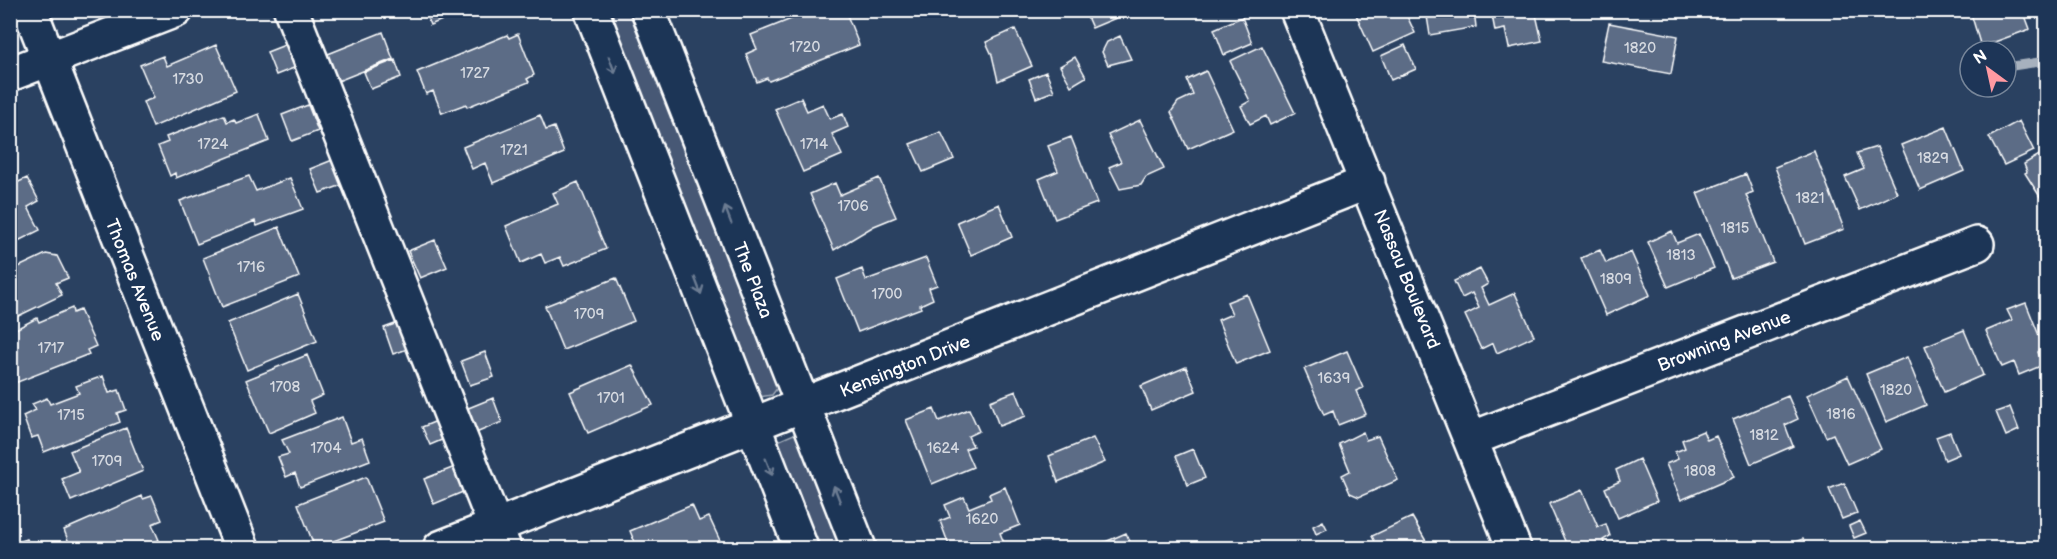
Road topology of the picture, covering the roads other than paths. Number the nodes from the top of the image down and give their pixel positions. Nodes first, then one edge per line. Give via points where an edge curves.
1 (30, 10) edge
2 (176, 10) edge
3 (291, 10) edge
4 (591, 10) edge
5 (648, 10) edge
6 (1297, 10) edge
7 (49, 60) junction
8 (10, 74) edge
9 (1368, 182) junction
10 (1977, 243) dead end
11 (803, 407) junction
12 (753, 427) junction
13 (1471, 439) junction
14 (500, 538) edge
15 (242, 549) edge
16 (440, 549) edge
17 (801, 549) edge
18 (859, 549) edge
19 (1514, 549) edge

1 - 7 street, Thomas Avenue
2 - 7 street
3 - 14 street
4 -> 12 street
11 -> 5 street, The Plaza
6 - 9 street, Nassau Boulevard
7 - 8 street
7 - 15 street, Thomas Avenue
9 - 11 street, Kensington Drive
9 - 13 street, Nassau Boulevard
10 - 13 street, Browning Avenue
11 - 12 street, Kensington Drive
18 -> 11 street, The Plaza
12 - 14 street, Kensington Drive
12 -> 17 street
13 - 19 street, Nassau Boulevard
14 - 16 street, Kensington Drive

